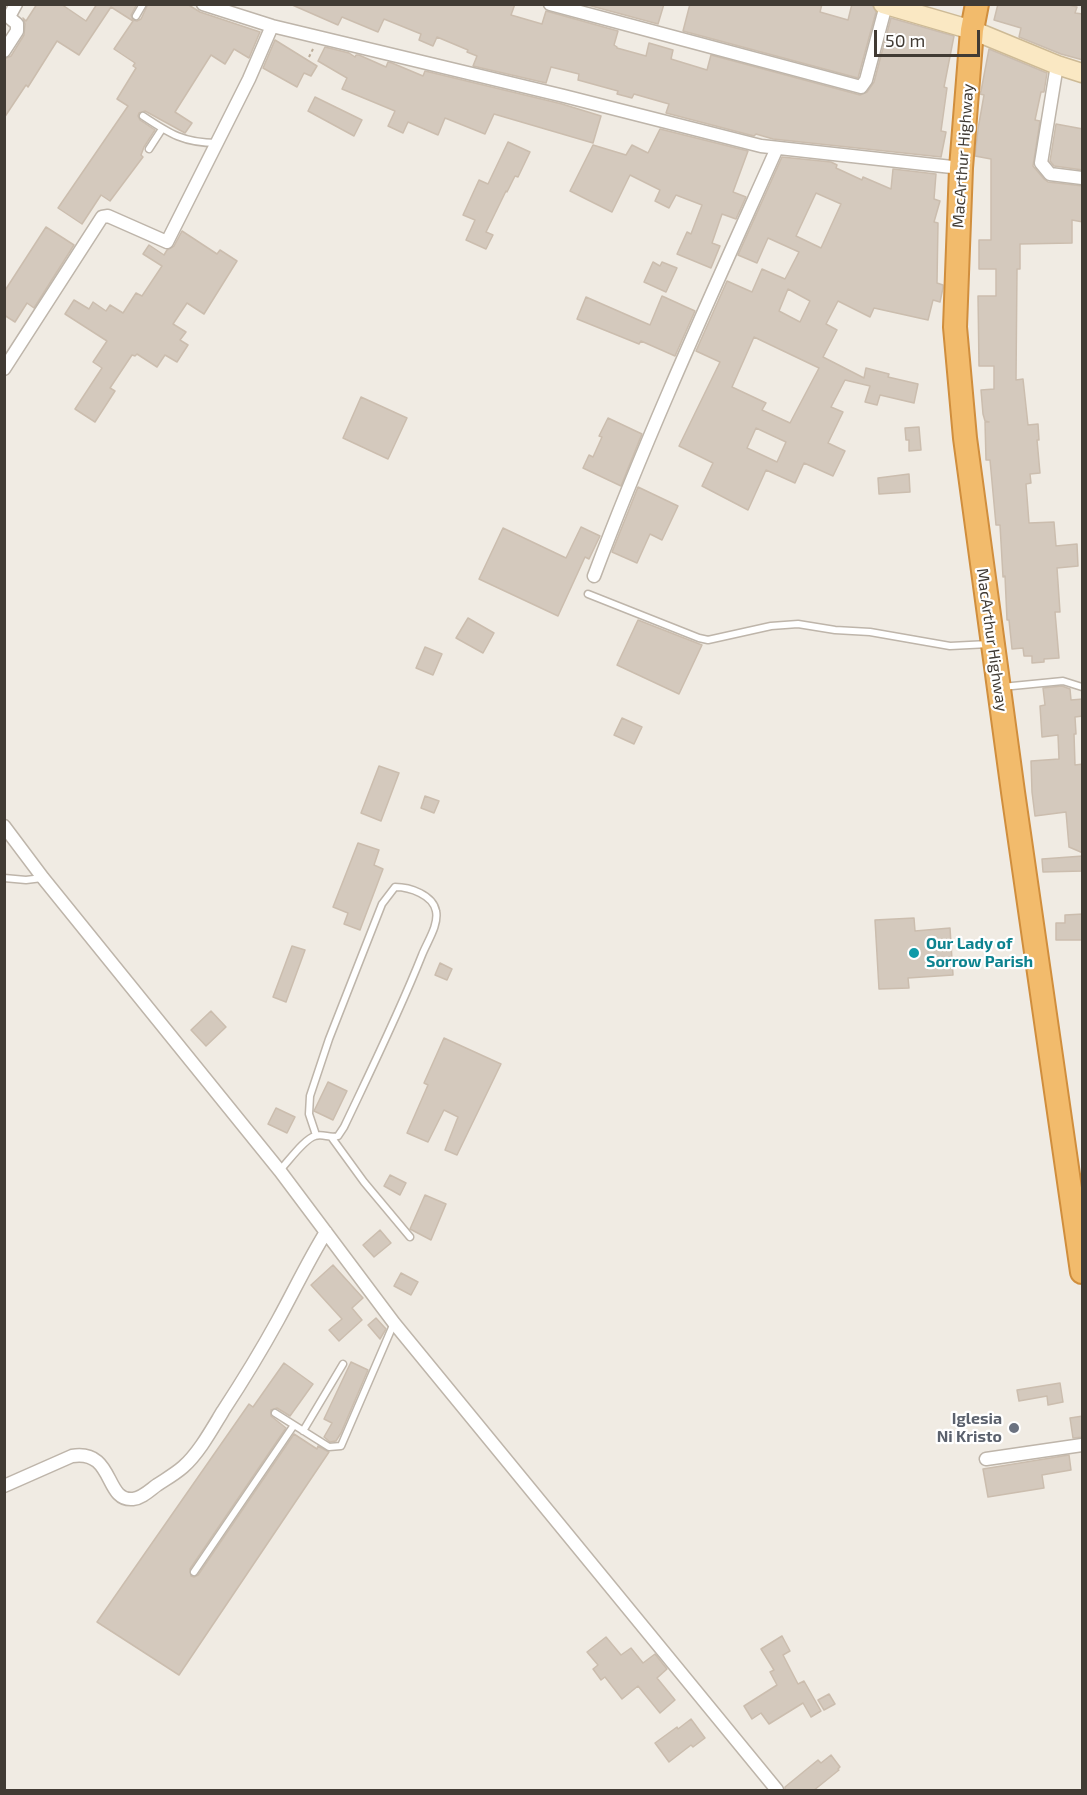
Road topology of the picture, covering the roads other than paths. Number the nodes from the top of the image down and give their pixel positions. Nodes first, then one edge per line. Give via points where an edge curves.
1 (16, 4) edge
2 (142, 4) edge
3 (203, 4) edge
4 (550, 4) edge
5 (977, 4) edge
6 (884, 5) edge
7 (235, 9) edge
8 (136, 16) dead end
9 (272, 26) junction
10 (972, 30) junction
11 (4, 51) edge
12 (1057, 65) junction
13 (1083, 73) edge
14 (143, 116) dead end
15 (162, 129) junction
16 (218, 142) junction
17 (777, 148) junction
18 (149, 149) dead end
19 (961, 168) junction
20 (1083, 178) edge
21 (4, 369) edge
22 (594, 576) dead end
23 (588, 594) dead end
24 (993, 644) junction
25 (999, 687) junction
26 (1083, 687) edge
27 (4, 826) edge
28 (4, 878) edge
29 (42, 878) junction
30 (316, 1135) junction
31 (332, 1138) junction
32 (280, 1171) junction
33 (326, 1232) junction
34 (410, 1237) dead end
35 (1081, 1247) edge
36 (1083, 1272) edge
37 (394, 1323) junction
38 (343, 1364) dead end
39 (275, 1413) dead end
40 (294, 1425) junction
41 (303, 1431) junction
42 (1083, 1445) edge
43 (987, 1459) dead end
44 (4, 1486) edge
45 (194, 1572) dead end
46 (777, 1791) edge

1 - 11 street via 10,15 17,31
2 - 8 lane
3 - 7 street
4 - 6 street via 861,87
5 - 10 highway, MacArthur Highway
6 - 10 street
7 - 9 street
9 - 16 street
9 - 17 street
10 - 12 street
10 - 19 highway, MacArthur Highway
12 - 13 street
12 - 20 street via 1041,163 1050,174
14 - 15 lane
15 - 16 lane via 183,140
15 - 18 lane
16 - 21 street via 167,242 108,216 102,217
17 - 19 street
17 - 22 street via 661,410
19 - 24 highway, MacArthur Highway via 955,327 965,438
23 - 24 lane via 708,640 798,624 950,646
24 - 25 highway, MacArthur Highway
25 - 26 lane via 1063,681
25 - 35 highway, MacArthur Highway
27 - 29 street
28 - 29 lane
29 - 32 street
30 - 31 lane
30 - 31 lane via 308,1106 329,1039 382,904 395,887 402,887 428,897 436,910 436,922 344,1127
30 - 32 lane
31 - 34 lane
32 - 33 street
33 - 37 street
33 - 44 street via 236,1390 192,1458 176,1473 142,1496 126,1498 118,1494 93,1456 81,1454
35 - 36 highway, MacArthur Highway
37 - 41 lane via 341,1446 329,1447
37 - 46 street
38 - 41 lane
39 - 40 lane
40 - 41 lane
40 - 45 lane
42 - 43 street

